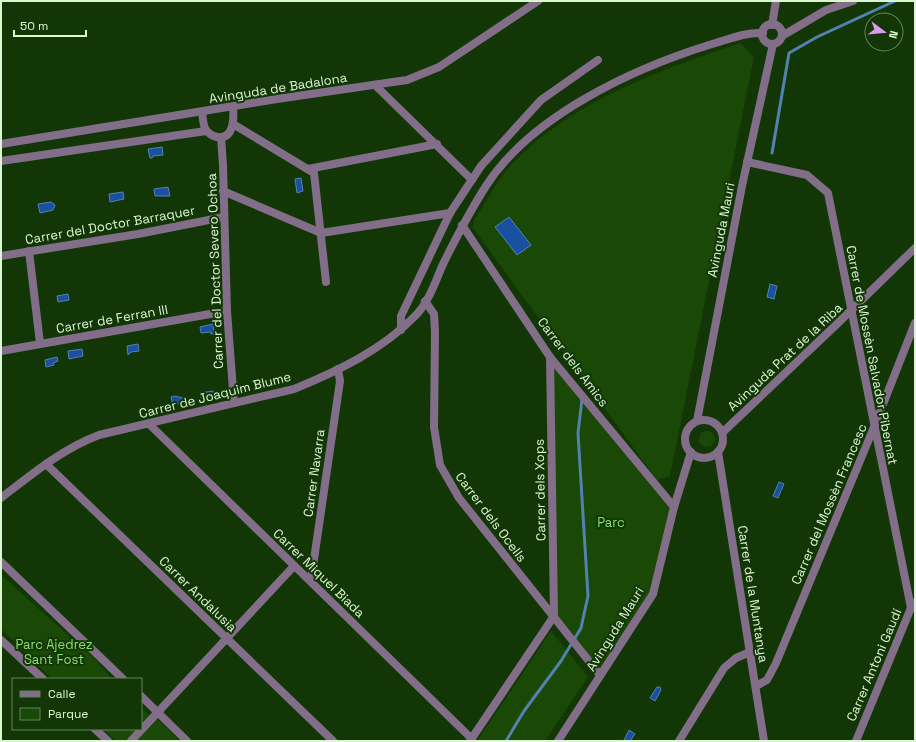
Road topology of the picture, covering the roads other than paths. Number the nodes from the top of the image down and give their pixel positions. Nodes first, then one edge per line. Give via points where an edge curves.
1 (538, 1) edge
2 (776, 1) edge
3 (853, 1) edge
4 (772, 25) junction
5 (763, 33) junction
6 (782, 36) junction
7 (773, 44) junction
8 (598, 60) dead end
9 (375, 85) junction
10 (234, 107) junction
11 (202, 112) junction
12 (233, 124) junction
13 (206, 130) junction
14 (220, 137) junction
15 (1, 144) edge
16 (437, 144) junction
17 (1, 161) edge
18 (747, 162) junction
19 (308, 169) junction
20 (472, 180) junction
21 (223, 191) junction
22 (450, 213) junction
23 (224, 217) junction
24 (462, 225) junction
25 (321, 232) junction
26 (915, 248) edge
27 (29, 251) junction
28 (1, 256) edge
29 (326, 282) dead end
30 (425, 301) junction
31 (227, 311) junction
32 (851, 311) junction
33 (915, 323) edge
34 (401, 330) junction
35 (40, 343) junction
36 (1, 351) edge
37 (550, 357) junction
38 (338, 369) junction
39 (234, 403) junction
40 (697, 421) junction
41 (149, 424) junction
42 (874, 427) junction
43 (723, 432) junction
44 (691, 452) junction
45 (718, 452) junction
46 (46, 464) junction
47 (1, 498) edge
48 (674, 507) junction
49 (1, 562) edge
50 (294, 566) junction
51 (310, 580) junction
52 (915, 599) edge
53 (911, 608) junction
54 (554, 616) junction
55 (227, 639) junction
56 (1, 640) edge
57 (750, 652) junction
58 (600, 675) junction
59 (42, 678) edge
60 (122, 678) edge
61 (756, 686) junction
62 (142, 697) edge
63 (158, 713) junction
64 (97, 730) edge
65 (142, 730) edge
66 (142, 730) edge
67 (471, 740) edge
68 (108, 741) edge
69 (131, 741) edge
70 (188, 741) edge
71 (332, 741) edge
72 (558, 741) edge
73 (679, 741) edge
74 (764, 741) edge
75 (856, 741) edge

1 - 9 street, Avinguda de Badalona via 439,67 407,80
2 - 4 street
3 - 6 street via 826,10
4 - 5 street via 766,27
4 - 6 street via 780,28
5 - 7 street via 765,41
5 - 24 street, Carrer de Joaquim Blume via 751,33 677,56 607,86 547,123 516,150 487,184
6 - 7 street via 779,42
7 - 18 street, Avinguda Mauri
8 - 20 street via 541,100 481,166
9 - 10 street, Avinguda de Badalona
9 - 16 street
10 - 11 street, Avinguda de Badalona
10 - 12 street
11 - 13 street
11 - 15 street, Avinguda de Badalona
12 - 14 street via 228,134
12 - 19 street
13 - 14 street via 211,135
13 - 17 street
14 - 21 street, Carrer del Doctor Severo Ochoa
16 - 19 street
16 - 20 street
18 - 32 street, Carrer de Mossèn Salvador Pibernat via 807,175 828,193
18 - 40 street, Avinguda Mauri
19 - 25 street via 314,172
20 - 22 street
21 - 23 street, Carrer del Doctor Severo Ochoa
21 - 25 street
22 - 25 street
22 - 34 street via 400,316
23 - 27 street, Carrer del Doctor Barraquer
23 - 31 street, Carrer del Doctor Severo Ochoa
24 - 30 street, Carrer de Joaquim Blume
24 - 37 street, Carrer dels Amics
25 - 29 street
26 - 32 street, Avinguda Prat de la Riba
27 - 28 street, Carrer del Doctor Barraquer
27 - 35 street
30 - 34 street, Carrer de Joaquim Blume via 417,315
30 - 54 street, Carrer dels Ocells via 434,314 434,426 440,465 459,498
31 - 35 street, Carrer de Ferran III
31 - 39 street, Carrer del Doctor Severo Ochoa
32 - 42 street, Carrer de Mossèn Salvador Pibernat
32 - 43 street, Avinguda Prat de la Riba
33 - 42 street, Carrer del Mossèn Francesc
34 - 38 street, Carrer de Joaquim Blume via 367,354
35 - 36 street, Carrer de Ferran III
37 - 48 street, Carrer dels Amics
37 - 54 street, Carrer dels Xops
38 - 39 street, Carrer de Joaquim Blume via 294,389
38 - 51 street, Carrer Navarra via 340,381
39 - 41 street, Carrer de Joaquim Blume
40 - 43 street via 714,423
40 - 44 street via 690,425 685,434 685,444
41 - 46 street, Carrer de Joaquim Blume via 99,435 80,443
41 - 50 street, Carrer Miquel Biada
42 - 53 street, Carrer de Mossèn Salvador Pibernat
42 - 61 street, Carrer del Mossèn Francesc via 771,674 767,680
43 - 45 street via 723,442
44 - 45 street via 699,457
44 - 48 street, Avinguda Mauri
45 - 57 street, Carrer de la Muntanya
46 - 47 street, Carrer de Joaquim Blume
46 - 55 street, Carrer Andalusia
48 - 58 street, Avinguda Mauri via 653,594
49 - 60 street
50 - 51 street, Carrer Miquel Biada
50 - 55 street
51 - 67 street, Carrer Miquel Biada
52 - 53 street, Carrer Antoni Gaudí
53 - 75 street, Carrer Antoni Gaudí
54 - 58 street, Carrer dels Ocells
54 - 67 street
55 - 63 street
55 - 71 street, Carrer Andalusia
56 - 59 street
57 - 61 street, Carrer de la Muntanya
57 - 73 street via 736,658 724,668
58 - 72 street, Avinguda Mauri
61 - 74 street, Carrer de la Muntanya
62 - 63 street
63 - 65 street
63 - 70 street
64 - 68 street
66 - 69 street

